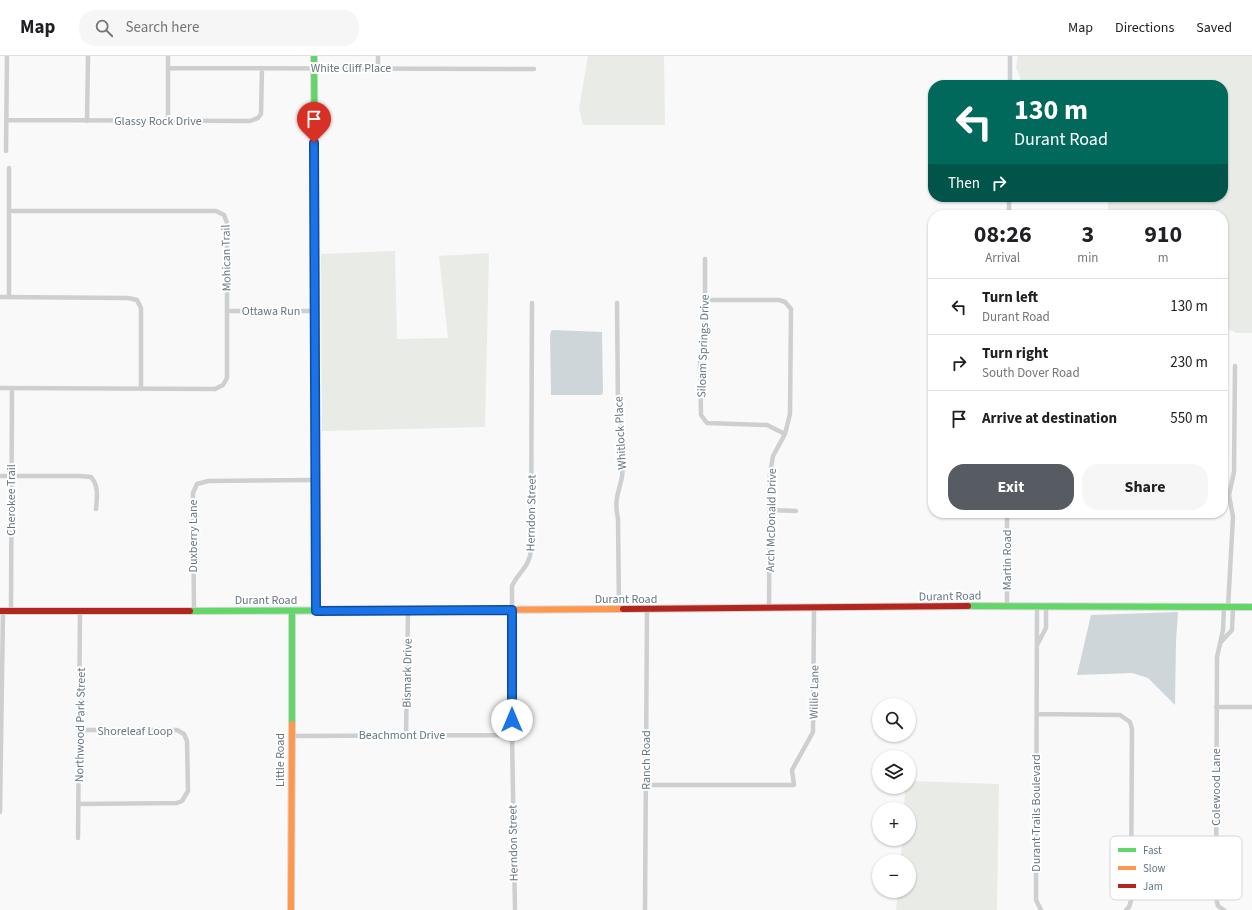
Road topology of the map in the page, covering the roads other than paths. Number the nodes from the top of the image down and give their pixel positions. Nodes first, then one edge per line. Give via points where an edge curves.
1 (7, 56) edge
2 (88, 56) edge
3 (168, 56) edge
4 (314, 56) edge
5 (378, 56) edge
6 (1010, 56) edge
7 (168, 68) junction
8 (262, 68) junction
9 (314, 68) junction
10 (378, 68) junction
11 (534, 69) dead end
12 (1010, 80) edge
13 (6, 120) junction
14 (88, 121) junction
15 (168, 121) junction
16 (6, 151) dead end
17 (9, 168) dead end
18 (9, 211) junction
19 (705, 259) dead end
20 (0, 297) edge
21 (9, 298) junction
22 (705, 300) junction
23 (617, 302) dead end
24 (532, 303) dead end
25 (315, 311) junction
26 (227, 312) junction
27 (1235, 366) dead end
28 (0, 388) edge
29 (12, 388) junction
30 (141, 389) junction
31 (785, 434) junction
32 (0, 476) edge
33 (11, 476) junction
34 (315, 480) junction
35 (96, 509) dead end
36 (770, 510) junction
37 (796, 511) dead end
38 (1007, 518) edge
39 (1007, 606) junction
40 (1037, 606) junction
41 (1046, 606) junction
42 (1228, 607) junction
43 (1252, 607) edge
44 (769, 609) junction
45 (814, 609) junction
46 (512, 610) junction
47 (619, 610) junction
48 (647, 610) junction
49 (1, 611) edge
50 (11, 611) junction
51 (80, 611) junction
52 (194, 611) junction
53 (292, 611) junction
54 (316, 611) junction
55 (408, 611) junction
56 (1221, 642) junction
57 (1037, 645) junction
58 (1, 664) edge
59 (1216, 707) junction
60 (1252, 707) edge
61 (1037, 714) junction
62 (80, 730) junction
63 (406, 734) junction
64 (512, 735) junction
65 (292, 736) junction
66 (646, 785) junction
67 (79, 804) junction
68 (0, 812) edge
69 (1131, 836) edge
70 (1216, 836) edge
71 (78, 838) dead end
72 (1131, 900) edge
73 (1216, 900) edge
74 (515, 909) dead end
75 (291, 910) edge
76 (645, 910) edge
77 (1041, 910) edge
78 (1126, 910) edge
79 (1224, 910) edge

1 - 13 street
2 - 14 street
3 - 7 street
4 - 9 street
5 - 10 street
6 - 12 street
7 - 8 street, White Cliff Place
7 - 15 street
8 - 9 street, White Cliff Place
8 - 15 street, Glassy Rock Drive via 261,114 254,120
9 - 10 street, White Cliff Place
9 - 25 street
10 - 11 street, White Cliff Place
13 - 14 street, Glassy Rock Drive
13 - 16 street
14 - 15 street, Glassy Rock Drive
17 - 18 street
18 - 21 street
18 - 26 street, Mohican Trail via 216,211 224,216 227,223
19 - 22 street, Siloam Springs Drive
20 - 21 street
21 - 30 street via 137,300 141,308
22 - 31 street, Siloam Springs Drive via 705,325 700,362 701,415 707,423 768,425
22 - 31 street, Arch McDonald Drive via 779,300 790,306 792,394
23 - 47 street, Whitlock Place via 622,476 616,504
24 - 46 street, Herndon Street via 531,550 526,566 512,586
25 - 26 street, Ottawa Run
25 - 34 street
26 - 30 street, Mohican Trail via 227,378 223,385 215,389
27 - 42 street, Colewood Lane via 1234,472 1229,495 1233,517
28 - 29 street, Mohican Trail
29 - 30 street, Mohican Trail
29 - 33 street, Cherokee Trail
31 - 36 street, Arch McDonald Drive via 773,456 771,466
32 - 33 street
33 - 35 street via 91,477 96,483
33 - 50 street, Cherokee Trail
34 - 52 street, Duxberry Lane via 208,481 197,484 193,493
34 - 54 street
36 - 37 street
36 - 44 street, Arch McDonald Drive
38 - 39 street, Martin Road
39 - 40 street, Durant Road
39 - 45 street, Durant Road
40 - 41 street, Durant Road
40 - 57 street, Durant Trails Boulevard
41 - 42 street, Durant Road
41 - 57 street via 1046,628
42 - 43 street, Durant Road
42 - 56 street, Colewood Lane
42 - 56 street, Colewood Lane via 1232,630
44 - 45 street, Durant Road
44 - 48 street, Durant Road
45 - 66 street, Willie Lane via 813,732 792,770 794,784
46 - 47 street, Durant Road
46 - 55 street, Durant Road
46 - 64 street, Herndon Street
47 - 48 street, Durant Road
48 - 66 street, Ranch Road
49 - 50 street, Durant Road
49 - 58 street
50 - 51 street, Durant Road
51 - 52 street, Durant Road
51 - 62 street, Northwood Park Street
52 - 53 street, Durant Road
53 - 54 street, Durant Road
53 - 65 street, Little Road
54 - 55 street, Durant Road
55 - 63 street, Bismark Drive
56 - 59 street, Colewood Lane via 1217,657
57 - 61 street, Durant Trails Boulevard
58 - 68 street
59 - 60 street
59 - 70 street, Colewood Lane
61 - 69 street via 1120,715 1130,722
61 - 77 street, Durant Trails Boulevard via 1036,900
62 - 67 street, Northwood Park Street
62 - 67 street, Shoreleaf Loop via 181,732 187,741 188,791 177,804
63 - 64 street, Beachmont Drive
63 - 65 street, Beachmont Drive
64 - 74 street, Herndon Street
65 - 75 street, Little Road
66 - 76 street, Ranch Road
67 - 71 street, Northwood Park Street
72 - 78 street
73 - 79 street, Colewood Lane via 1218,906

